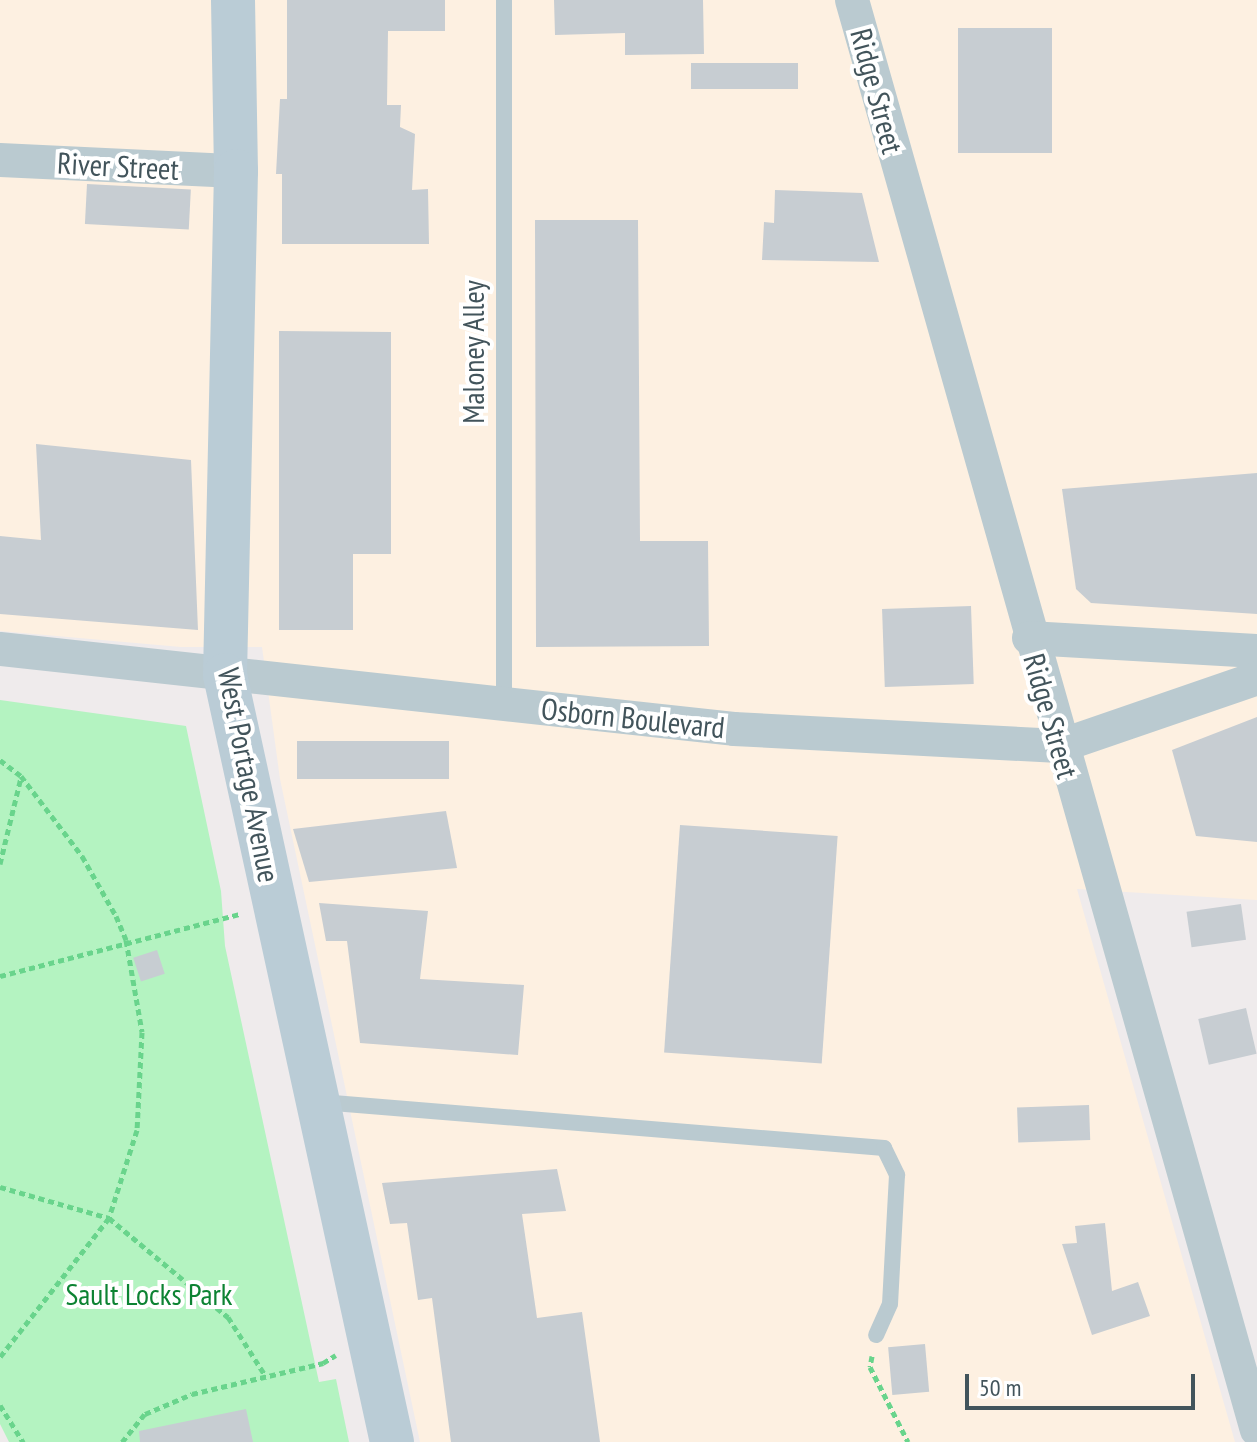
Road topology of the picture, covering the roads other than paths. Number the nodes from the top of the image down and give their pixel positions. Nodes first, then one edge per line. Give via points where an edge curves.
1 (233, 0) edge
2 (504, 0) edge
3 (852, 0) edge
4 (0, 160) edge
5 (236, 171) junction
6 (1029, 638) junction
7 (0, 649) edge
8 (1257, 651) edge
9 (225, 675) junction
10 (1257, 678) edge
11 (504, 703) junction
12 (1060, 746) junction
13 (314, 1102) junction
14 (876, 1335) road end
15 (1257, 1430) edge
16 (392, 1442) edge

1 - 5 street, West Portage Avenue
2 - 11 lane, Maloney Alley
3 - 6 street, Ridge Street
4 - 5 street, River Street
5 - 9 street, West Portage Avenue
6 - 8 street
6 - 12 street, Ridge Street
7 - 9 street, Osborn Boulevard
9 - 11 street, Osborn Boulevard
9 - 13 street, West Portage Avenue
10 - 12 street, Osborn Boulevard
11 - 12 street, Osborn Boulevard via 734,729
12 - 15 street, Ridge Street
13 - 14 lane via 884,1148 897,1175 890,1304
13 - 16 street, West Portage Avenue

